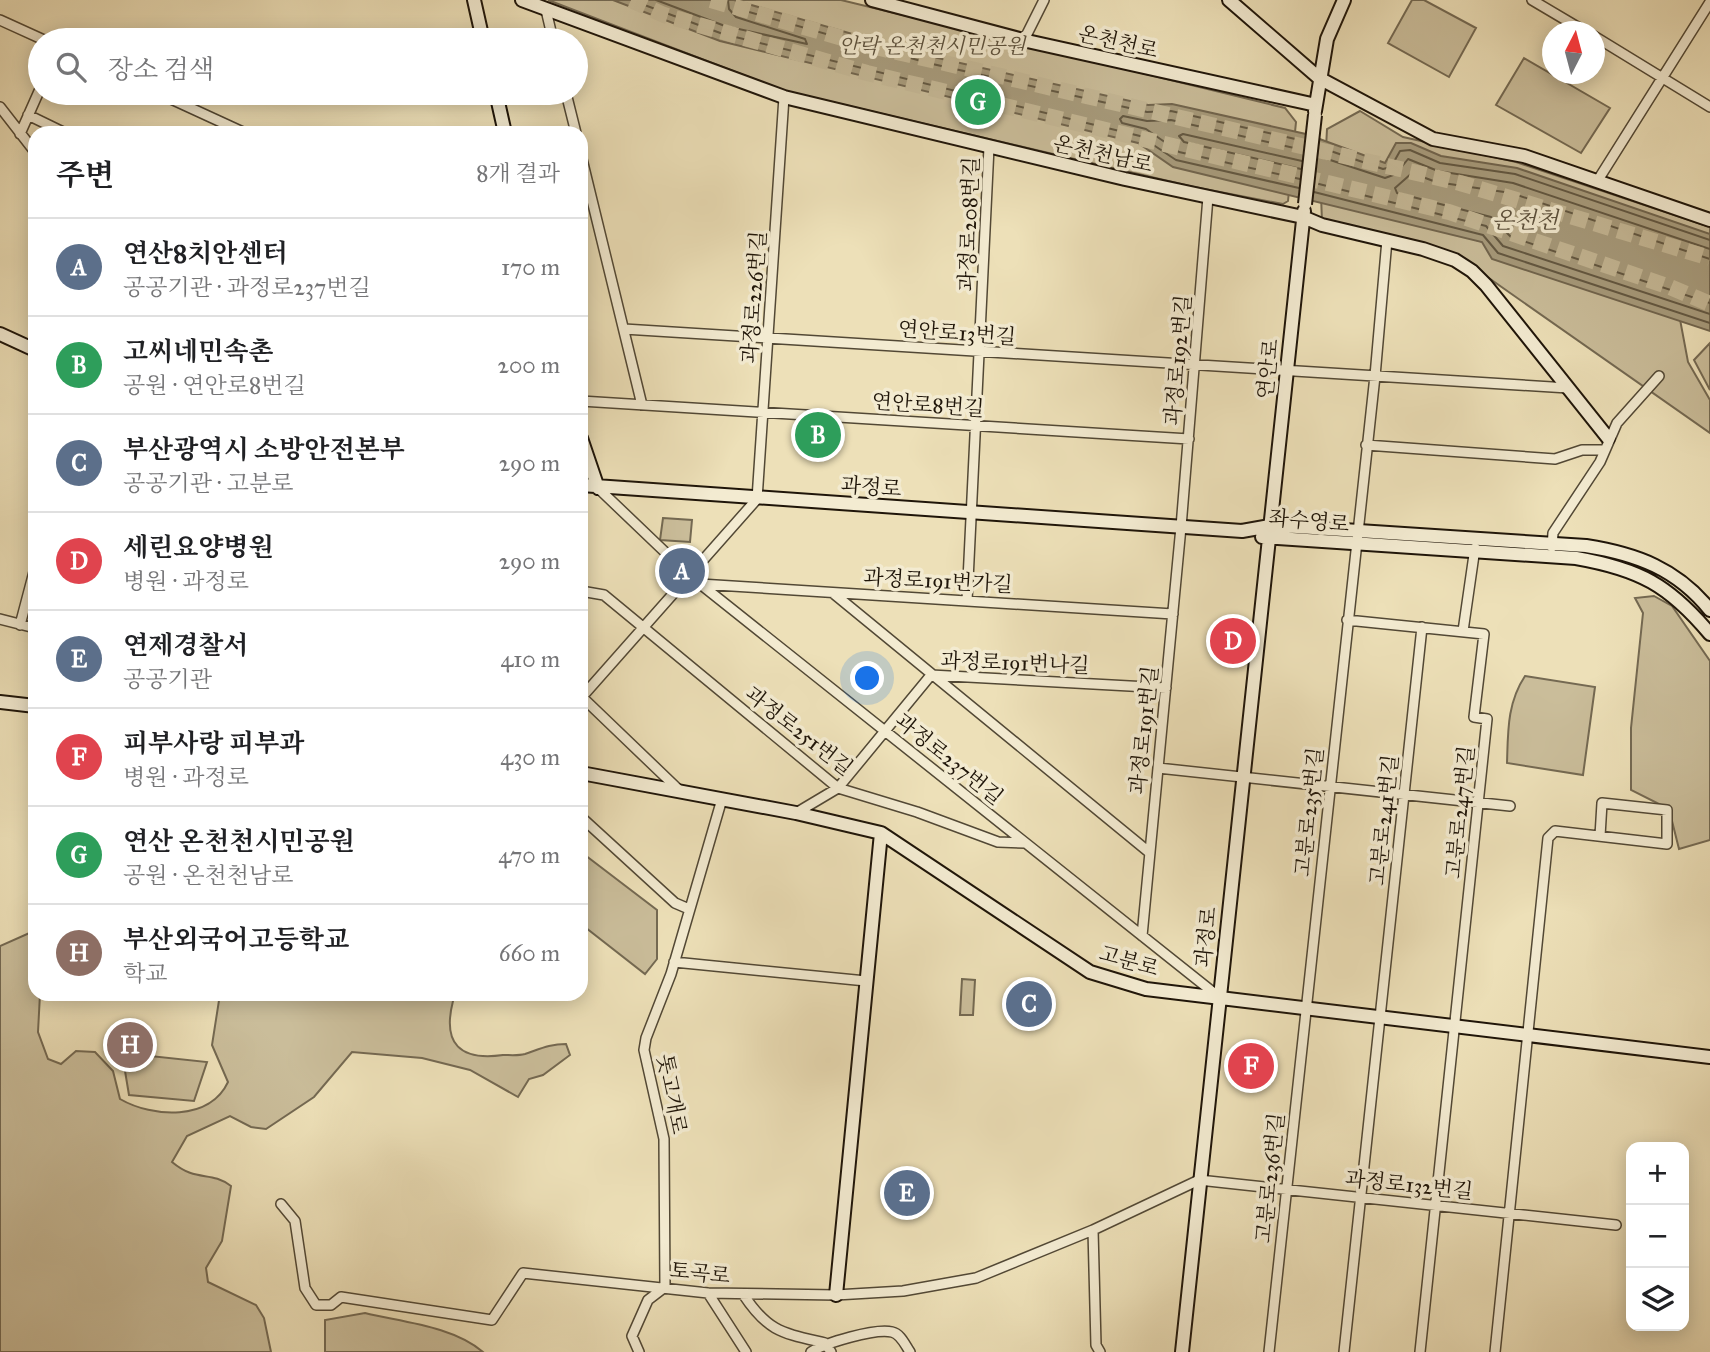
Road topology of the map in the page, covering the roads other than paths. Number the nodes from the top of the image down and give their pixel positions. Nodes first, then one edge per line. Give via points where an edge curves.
1 (474, 0) edge
2 (522, 0) edge
3 (872, 0) edge
4 (1044, 0) edge
5 (1229, 0) edge
6 (1344, 0) edge
7 (1532, 0) edge
8 (1710, 2) edge
9 (546, 10) junction
10 (0, 20) edge
11 (1567, 21) edge
12 (480, 28) edge
13 (550, 28) edge
14 (28, 33) edge
15 (1024, 40) junction
16 (1605, 42) edge
17 (1663, 76) junction
18 (1319, 78) junction
19 (784, 97) junction
20 (33, 105) edge
21 (184, 105) edge
22 (499, 105) edge
23 (569, 105) edge
24 (0, 107) edge
25 (1710, 107) edge
26 (1315, 109) junction
27 (28, 115) junction
28 (51, 126) edge
29 (230, 126) edge
30 (503, 126) edge
31 (574, 126) edge
32 (20, 134) junction
33 (28, 144) edge
34 (989, 147) junction
35 (1598, 180) junction
36 (588, 193) edge
37 (1208, 197) junction
38 (1304, 210) junction
39 (1710, 220) edge
40 (1387, 240) junction
41 (624, 330) junction
42 (0, 334) edge
43 (770, 339) junction
44 (28, 347) edge
45 (981, 352) junction
46 (1195, 365) junction
47 (1287, 370) junction
48 (1375, 376) junction
49 (1659, 376) dead end
50 (1568, 388) junction
51 (588, 401) edge
52 (642, 405) junction
53 (764, 413) junction
54 (975, 426) junction
55 (1189, 439) junction
56 (1606, 444) junction
57 (1366, 445) junction
58 (588, 459) edge
59 (588, 486) edge
60 (598, 488) junction
61 (757, 499) junction
62 (971, 513) junction
63 (1181, 527) junction
64 (1242, 531) joint
65 (1269, 533) junction
66 (1356, 538) junction
67 (1476, 546) junction
68 (1552, 551) junction
69 (689, 575) junction
70 (700, 584) junction
71 (588, 592) edge
72 (833, 593) junction
73 (28, 595) edge
74 (967, 601) junction
75 (1710, 610) edge
76 (1173, 614) junction
77 (0, 619) edge
78 (1347, 620) junction
79 (20, 625) junction
80 (28, 627) edge
81 (1422, 627) junction
82 (642, 628) junction
83 (1463, 631) junction
84 (1710, 634) edge
85 (931, 675) junction
86 (1166, 688) junction
87 (588, 689) edge
88 (0, 702) edge
89 (588, 704) edge
90 (28, 705) edge
91 (885, 731) junction
92 (1158, 768) junction
93 (588, 775) edge
94 (1242, 777) junction
95 (1329, 786) junction
96 (838, 788) junction
97 (680, 791) junction
98 (1404, 794) junction
99 (722, 799) junction
100 (1478, 802) junction
101 (1510, 806) dead end
102 (796, 813) junction
103 (588, 823) edge
104 (881, 833) junction
105 (1600, 836) junction
106 (1025, 843) junction
107 (1150, 853) junction
108 (689, 909) junction
109 (1142, 936) junction
110 (674, 962) junction
111 (866, 981) junction
112 (1219, 997) junction
113 (1306, 1008) junction
114 (1380, 1017) junction
115 (1455, 1026) junction
116 (1529, 1035) junction
117 (1710, 1057) edge
118 (1199, 1180) junction
119 (1287, 1189) junction
120 (1360, 1197) junction
121 (281, 1205) dead end
122 (1436, 1205) junction
123 (1510, 1213) junction
124 (1616, 1225) dead end
125 (1093, 1230) junction
126 (665, 1287) junction
127 (708, 1293) junction
128 (743, 1294) junction
129 (836, 1295) junction
130 (825, 1343) junction
131 (639, 1352) edge
132 (746, 1352) edge
133 (811, 1352) edge
134 (831, 1352) edge
135 (910, 1352) edge
136 (1100, 1352) edge
137 (1182, 1352) edge
138 (1269, 1352) edge
139 (1343, 1352) edge
140 (1420, 1352) edge
141 (1495, 1352) edge

1 - 12 main road
2 - 9 main road, 온천천남로
3 - 15 main road, 온천천로
4 - 15 street
5 - 18 main road
6 - 18 main road via 1327,39
7 - 11 street
8 - 17 street
9 - 13 street
9 - 19 main road, 온천천남로
10 - 14 street
15 - 26 main road, 온천천로
16 - 17 street
17 - 25 street
17 - 35 street
18 - 26 main road
18 - 35 main road via 1433,139 1524,156
19 - 34 main road, 온천천남로
19 - 43 street, 과정로226번길
20 - 27 street
21 - 29 street
22 - 30 main road
23 - 31 street
24 - 32 street
26 - 38 main road, 연안로, bridge
27 - 28 street
27 - 32 street
32 - 33 street
34 - 37 main road, 온천천남로
34 - 45 street, 과정로208번길
35 - 39 main road
36 - 41 street
37 - 38 main road, 온천천남로
37 - 46 street, 과정로192번길
38 - 40 main road, 온천천남로 via 1322,225
38 - 47 main road, 연안로
40 - 48 street, 고분로235번길
40 - 50 main road, 온천천남로 via 1455,260 1472,271
41 - 43 street, 연안로13번길
41 - 52 street
42 - 44 main road
43 - 45 street, 연안로13번길
43 - 53 street, 과정로226번길
45 - 46 street, 연안로13번길
45 - 54 street, 과정로208번길
46 - 47 street, 연안로13번길
46 - 55 street, 과정로192번길
47 - 48 street, 연안로13번길
47 - 65 main road, 연안로
48 - 50 street, 연안로13번길
48 - 57 street, 고분로235번길
49 - 56 street via 1616,423
50 - 56 main road, 온천천남로
51 - 52 street, 연안로8번길
52 - 53 street, 연안로8번길
53 - 54 street, 연안로8번길
53 - 61 street, 과정로226번길
54 - 55 street, 연안로8번길
54 - 62 street, 과정로208번길
55 - 63 street, 과정로192번길
56 - 57 street via 1555,459
56 - 68 street via 1600,463 1553,533
57 - 66 street, 고분로235번길
58 - 60 main road
59 - 60 main road, 과정로
60 - 61 main road, 과정로
60 - 69 street, 과정로237번길
61 - 62 main road, 과정로
61 - 69 street
62 - 63 main road, 과정로
62 - 74 street, 과정로208번길
63 - 64 main road, 과정로
63 - 76 street, 과정로191번길
64 - 65 main road, 좌수영로
65 - 66 main road, 좌수영로
65 - 94 main road, 과정로
66 - 67 main road, 좌수영로
66 - 78 street, 고분로235번길
67 - 68 main road, 좌수영로
67 - 83 street
68 - 75 main road, 좌수영로 via 1615,551 1667,569
68 - 84 main road, 좌수영로 via 1656,581
69 - 70 street, 과정로237번길
69 - 82 street
70 - 72 street, 과정로191번가길
70 - 91 street, 과정로237번길
71 - 82 street, 과정로251번길 via 604,595
72 - 74 street, 과정로191번가길
72 - 85 street
73 - 79 street
74 - 76 street, 과정로191번가길
76 - 86 street, 과정로191번길
77 - 79 street
78 - 81 street
78 - 95 street, 고분로235번길
79 - 80 street
81 - 83 street
81 - 98 street, 고분로241번길
82 - 87 street
82 - 96 street, 과정로251번길
83 - 100 street, 고분로247번길 via 1484,634 1474,717 1487,719
85 - 86 street, 과정로191번나길
85 - 91 street, 과정로191번나길
85 - 107 street
86 - 92 street, 과정로191번길
88 - 90 main road
89 - 97 street
91 - 96 street, 과정로191번나길
91 - 106 street, 과정로237번길
92 - 94 street
92 - 107 street, 과정로191번길
93 - 97 main road, 고분로
94 - 95 street
94 - 112 main road, 과정로
95 - 98 street
95 - 113 street, 고분로235번길
96 - 102 street, 과정로191번나길
96 - 106 street, 과정로251번길 via 998,842
97 - 99 main road, 고분로
98 - 100 street
98 - 114 street, 고분로241번길
99 - 102 main road, 고분로
99 - 108 street, 톳고개로
100 - 101 street
100 - 115 street, 고분로247번길
102 - 104 main road, 고분로
103 - 108 street via 675,904
104 - 111 main road
104 - 112 main road, 고분로 via 1090,972 1146,989
105 - 105 street via 1667,844 1667,810 1602,803
105 - 116 street via 1555,831 1548,838
106 - 109 street, 과정로237번길
107 - 109 street, 과정로191번길
108 - 110 street, 톳고개로
109 - 112 street, 과정로237번길
110 - 111 street
110 - 126 street, 톳고개로 via 644,1050 664,1139
111 - 129 main road
112 - 113 main road, 고분로
112 - 118 main road, 과정로
113 - 114 main road, 고분로
113 - 119 street, 고분로236번길
114 - 115 main road, 고분로
114 - 120 street, 고분로241번길
115 - 116 main road, 고분로
115 - 122 street, 고분로247번길
116 - 117 main road, 고분로
116 - 123 street
118 - 119 street, 과정로132번길
118 - 125 street, 토곡로
118 - 137 main road, 과정로
119 - 120 street, 과정로132번길
119 - 138 street, 고분로236번길
120 - 122 street, 과정로132번길
120 - 139 street, 고분로241번길
121 - 126 street, 토곡로 via 295,1222 305,1288 316,1305 331,1305 341,1297 492,1320 523,1273
122 - 123 street, 과정로132번길
122 - 140 street, 고분로247번길
123 - 124 street, 과정로132번길
123 - 141 street
125 - 129 street, 토곡로 via 976,1278 903,1291
125 - 136 street via 1096,1345
126 - 127 street, 토곡로
126 - 131 street via 649,1300 632,1336
127 - 128 street, 토곡로
127 - 132 street
128 - 129 street, 토곡로
128 - 130 street via 759,1318 778,1332
130 - 133 street
130 - 134 street
130 - 135 street via 888,1331 901,1338

